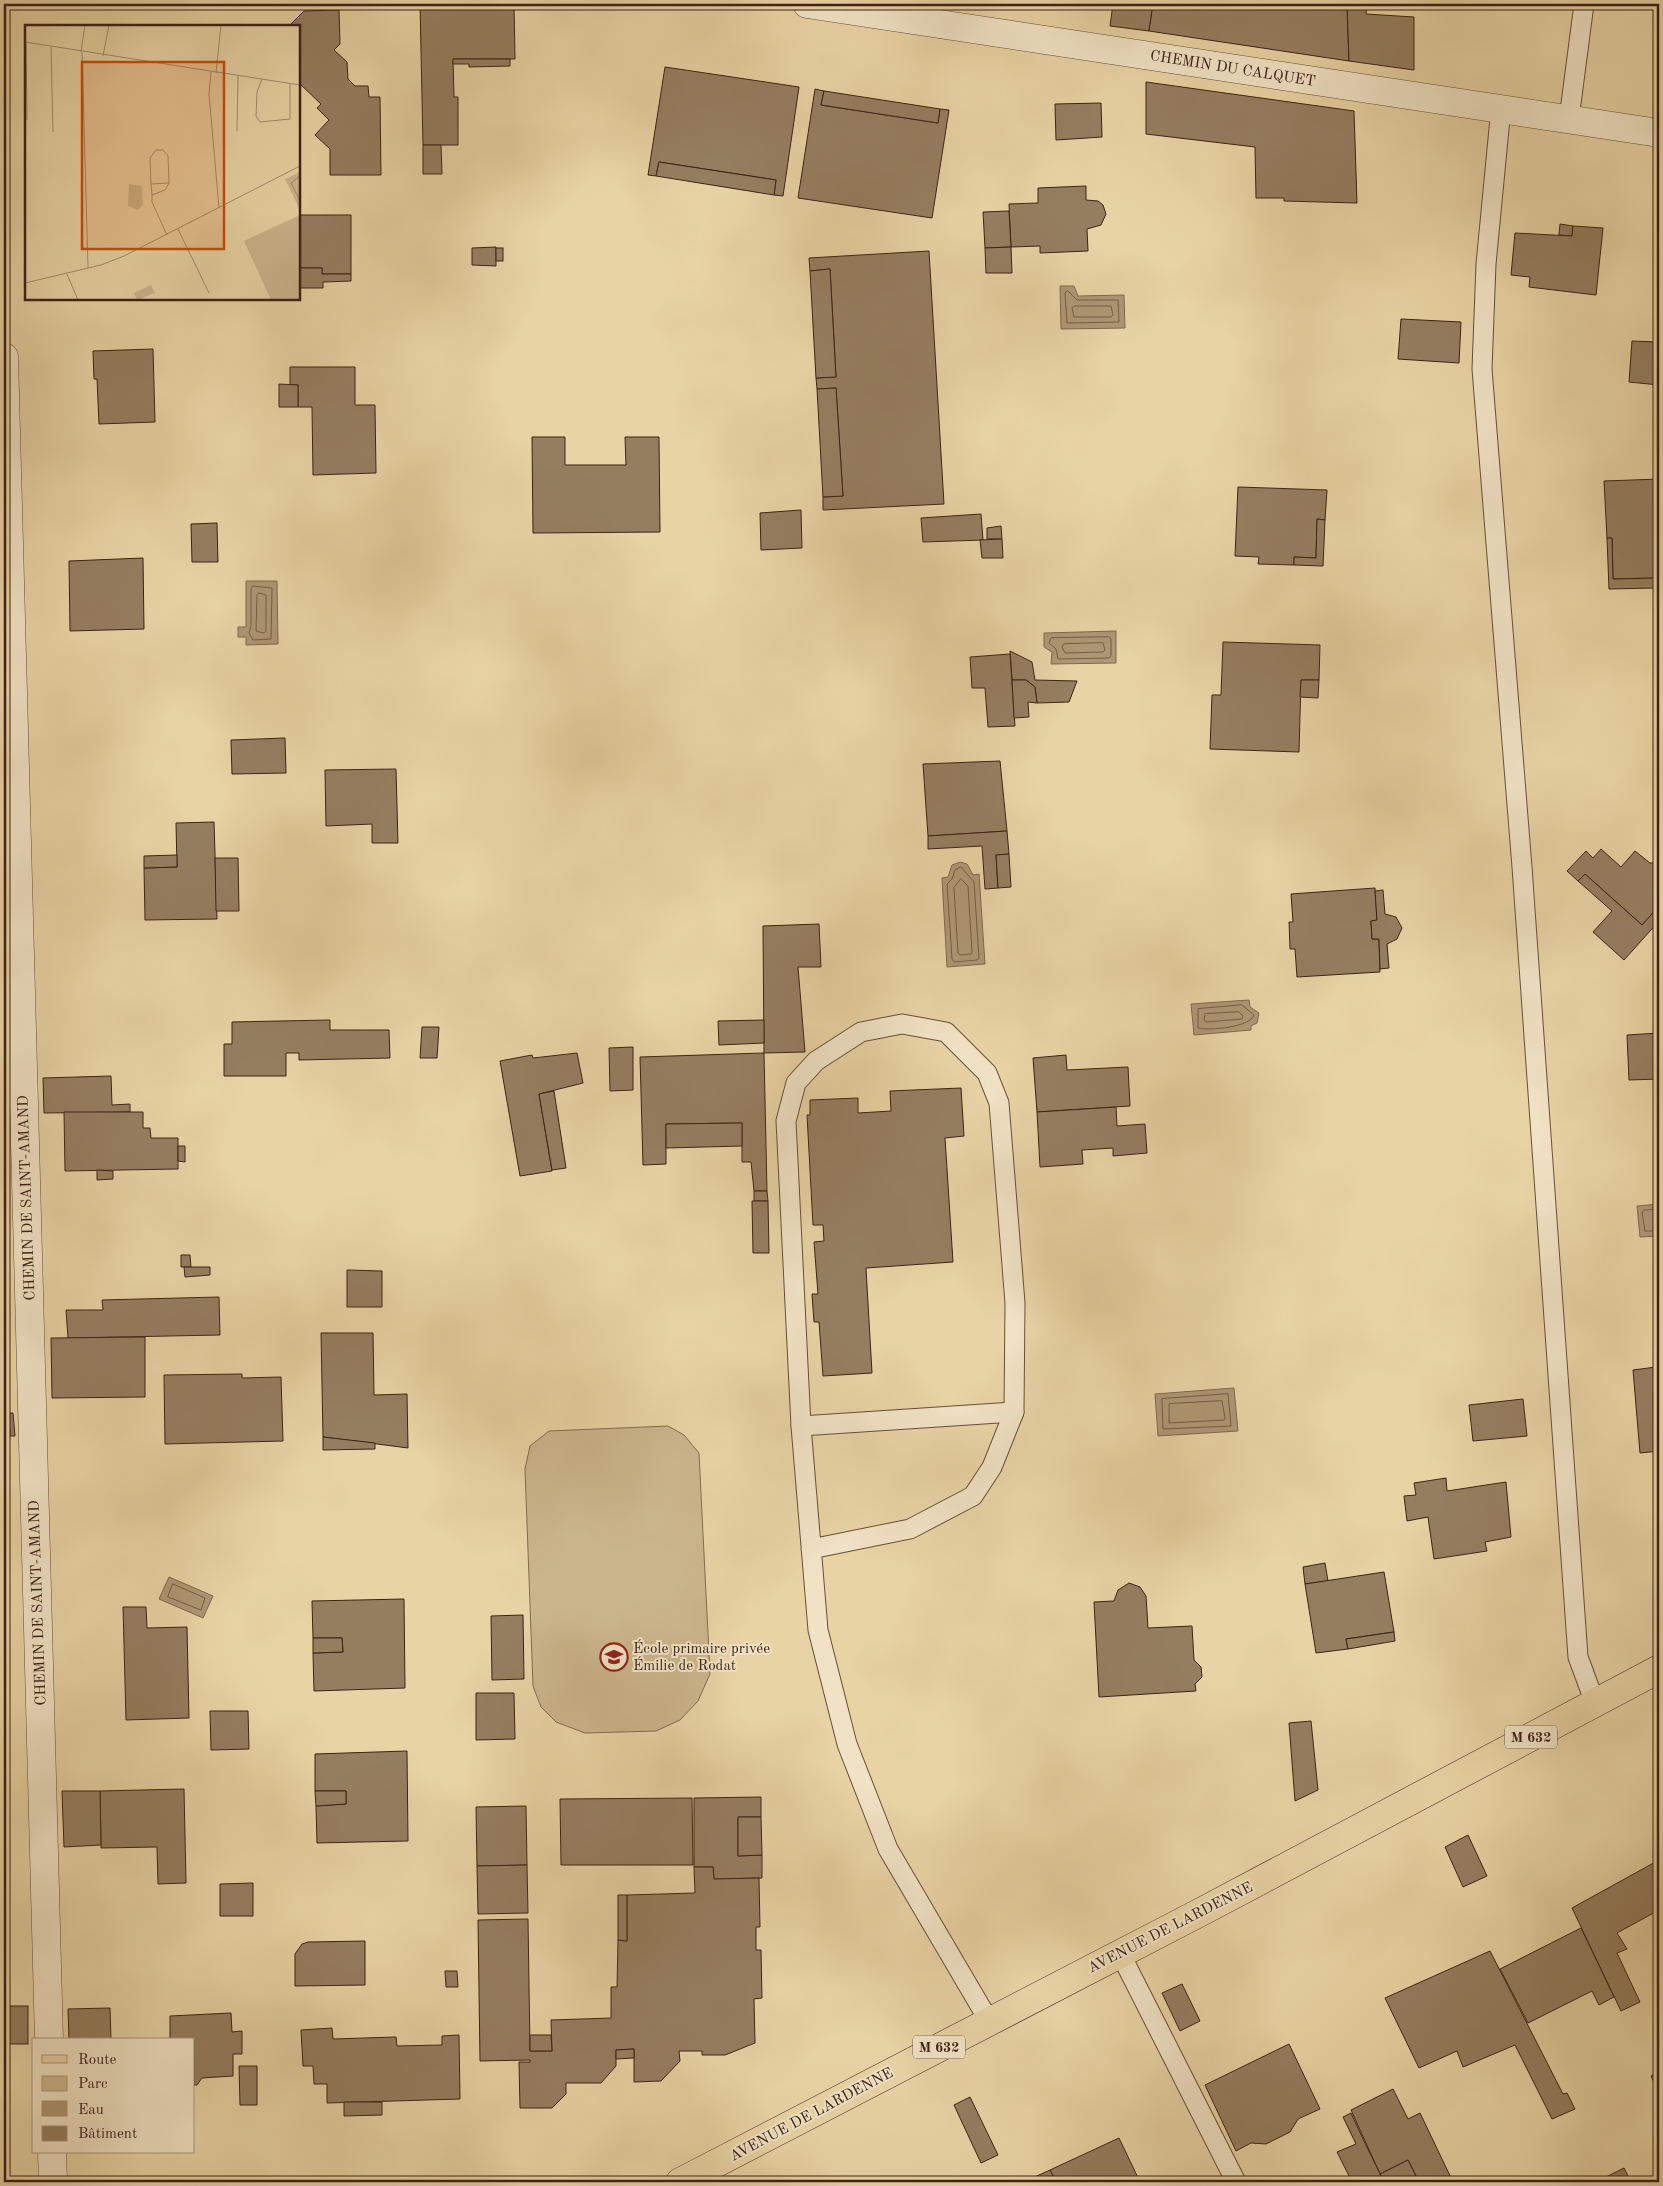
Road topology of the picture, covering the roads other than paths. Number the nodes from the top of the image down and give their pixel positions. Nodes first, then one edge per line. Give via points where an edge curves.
1 (807, 4) edge
2 (1584, 4) edge
3 (1501, 108) junction
4 (1568, 119) junction
5 (1659, 133) edge
6 (4, 357) edge
7 (1014, 1412) junction
8 (801, 1426) junction
9 (811, 1550) junction
10 (1659, 1669) edge
11 (1594, 1703) junction
12 (1120, 1953) junction
13 (989, 2021) junction
14 (49, 2038) edge
15 (52, 2154) edge
16 (53, 2182) edge
17 (680, 2182) edge
18 (1236, 2182) edge

1 - 3 street, CHEMIN DU CALQUET
2 - 4 lane
3 - 4 street, CHEMIN DU CALQUET
3 - 11 lane via 1486,264 1482,369 1578,1657
4 - 5 street, CHEMIN DU CALQUET
6 - 14 street, CHEMIN DE SAINT-AMAND
7 - 8 lane
7 - 8 lane via 1015,1303 999,1103 987,1073 946,1032 902,1024 861,1032 816,1061 796,1083 786,1120
7 - 9 lane via 992,1467 973,1496 910,1529
8 - 9 lane
9 - 13 lane via 818,1630 847,1744 888,1849
10 - 11 main road, AVENUE DE LARDENNE / M 632
11 - 12 main road, AVENUE DE LARDENNE / M 632
12 - 13 main road, AVENUE DE LARDENNE / M 632
12 - 18 lane
13 - 17 main road, AVENUE DE LARDENNE / M 632
15 - 16 street

